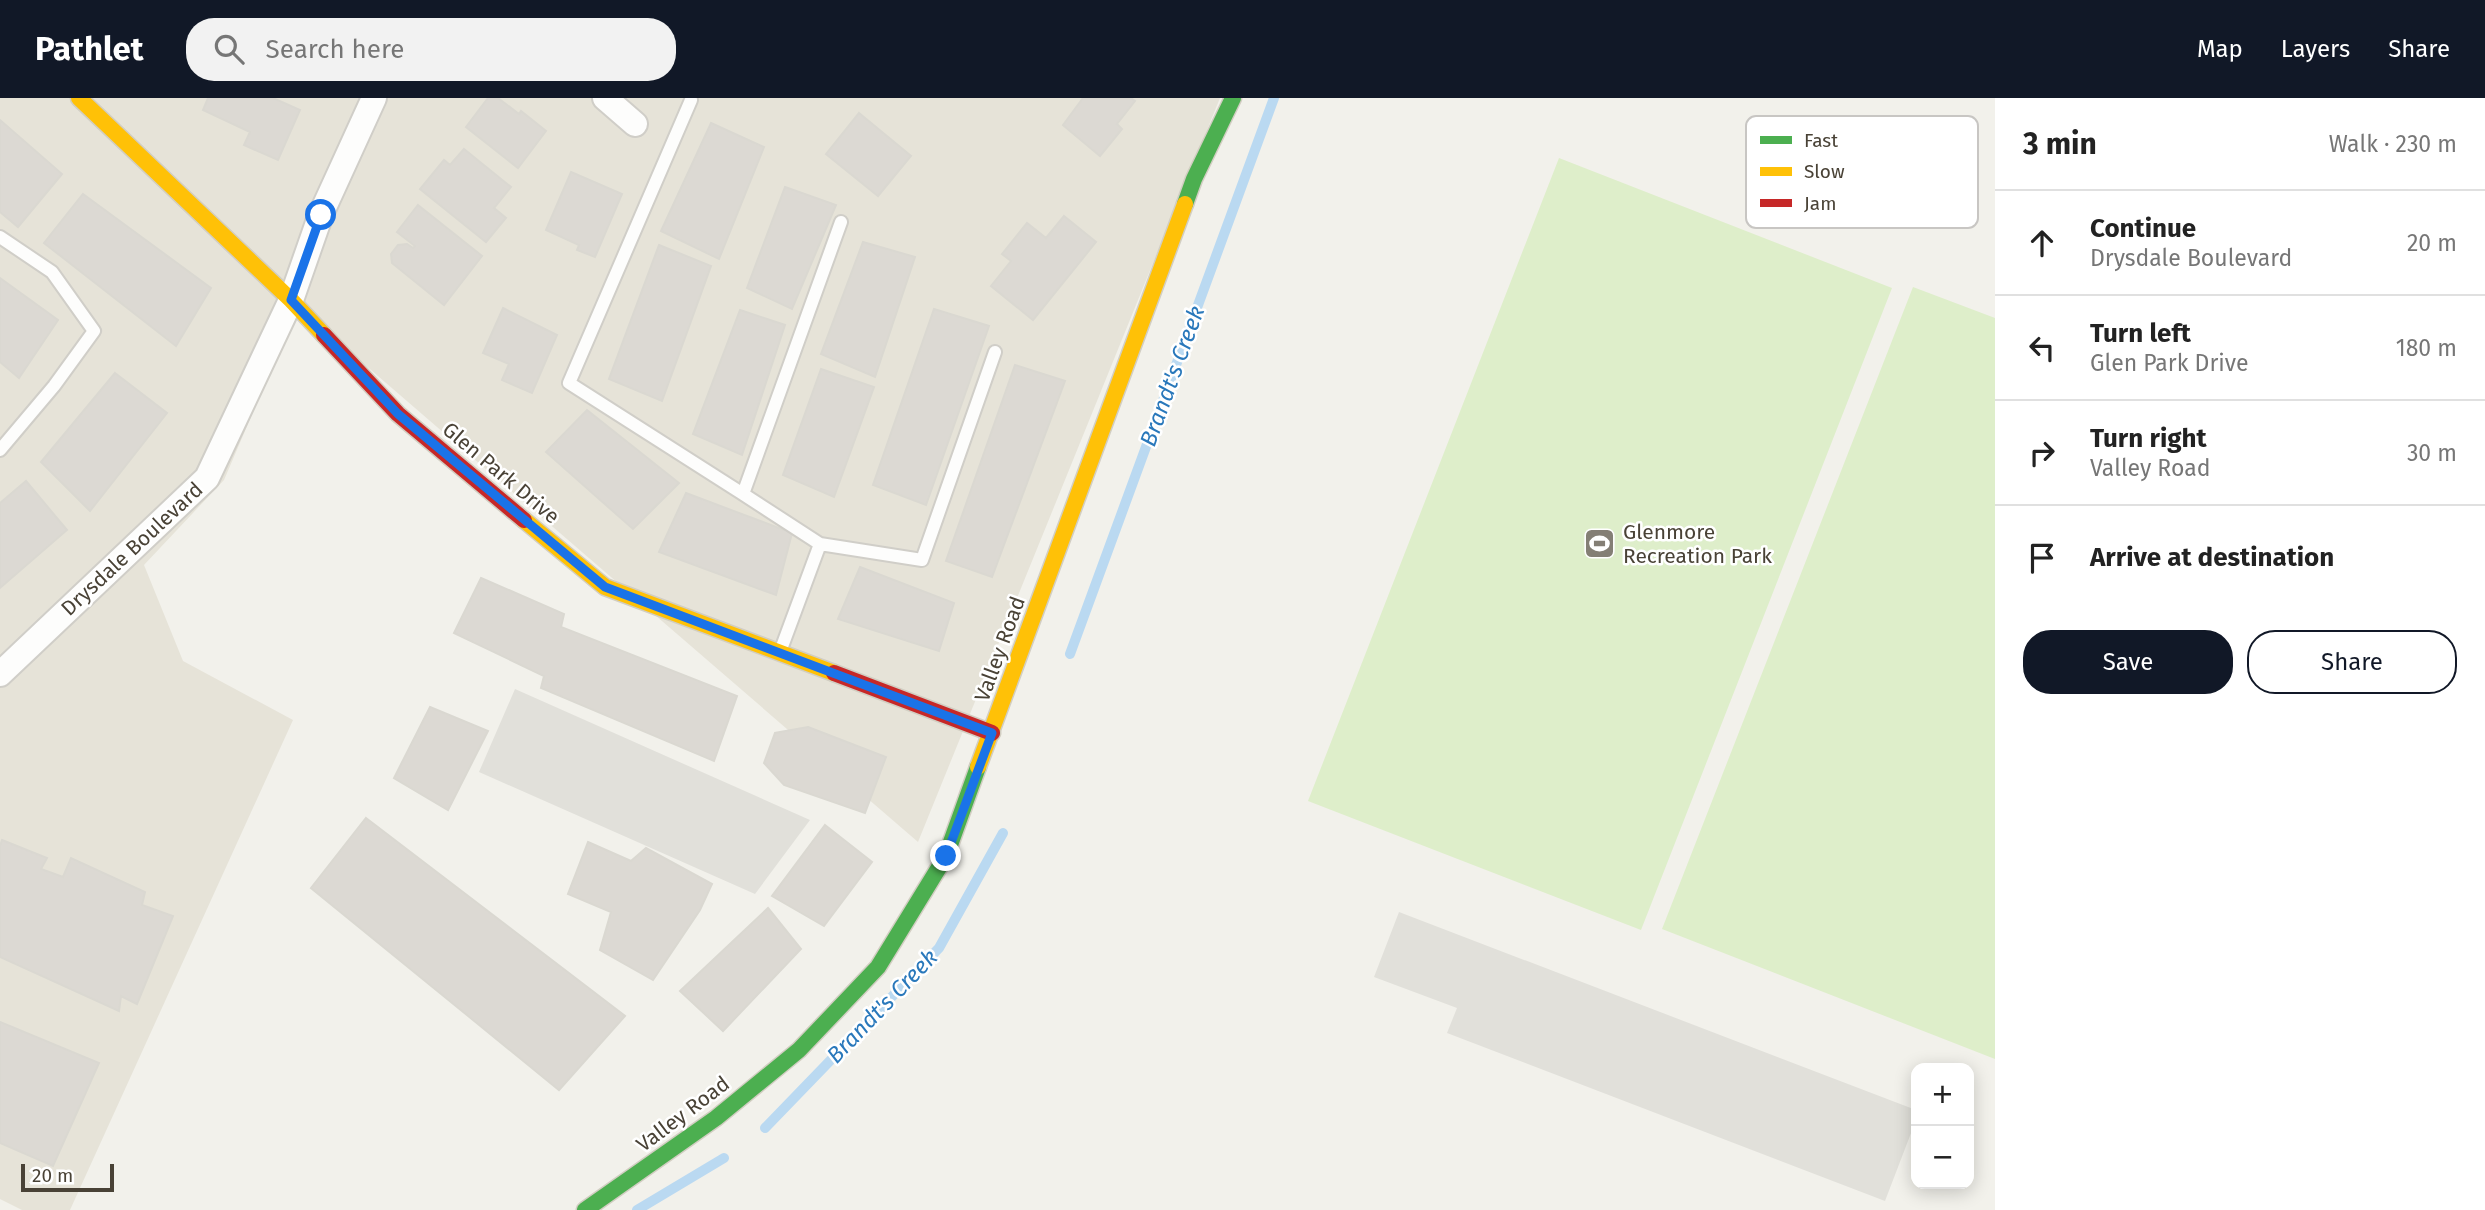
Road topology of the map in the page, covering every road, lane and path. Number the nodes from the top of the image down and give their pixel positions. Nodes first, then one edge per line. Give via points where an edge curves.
1 (79, 98) edge
2 (374, 98) edge
3 (605, 98) edge
4 (1233, 98) edge
5 (691, 100) dead end
6 (635, 124) dead end
7 (841, 222) dead end
8 (0, 237) edge
9 (291, 300) junction
10 (995, 352) dead end
11 (0, 450) edge
12 (743, 494) junction
13 (820, 544) junction
14 (780, 653) junction
15 (0, 674) edge
16 (992, 733) junction
17 (585, 1210) edge

1 - 9 street, Glen Park Drive
2 - 9 street, Drysdale Boulevard via 321,215
3 - 6 street
4 - 16 street, Valley Road via 1194,179
5 - 12 lane via 569,383
7 - 12 lane
8 - 11 lane via 51,272 94,331
9 - 14 street, Glen Park Drive via 398,414 605,587
9 - 15 street, Drysdale Boulevard via 207,478
10 - 13 lane via 922,560
12 - 13 lane
13 - 14 lane
14 - 16 street, Glen Park Drive
16 - 17 street, Valley Road via 946,856 878,967 799,1050 716,1118

